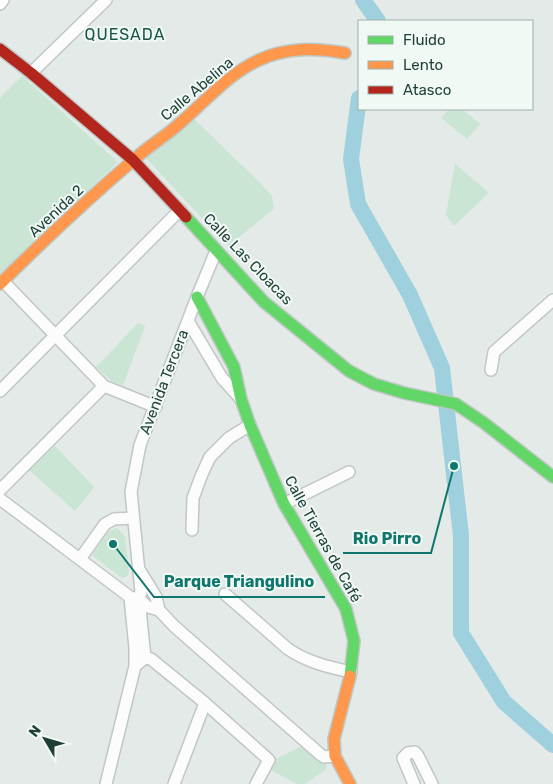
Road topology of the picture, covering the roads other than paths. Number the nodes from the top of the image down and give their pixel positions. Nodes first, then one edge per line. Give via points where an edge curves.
1 (3, 0) edge
2 (106, 0) edge
3 (0, 4) edge
4 (0, 49) edge
5 (345, 53) dead end
6 (31, 73) junction
7 (133, 160) junction
8 (180, 210) junction
9 (216, 251) junction
10 (1, 283) edge
11 (197, 297) junction
12 (553, 300) edge
13 (188, 321) junction
14 (56, 336) junction
15 (491, 370) dead end
16 (104, 386) junction
17 (0, 391) edge
18 (240, 399) junction
19 (156, 408) junction
20 (250, 424) junction
21 (350, 472) dead end
22 (553, 477) edge
23 (0, 490) edge
24 (0, 499) edge
25 (284, 504) junction
26 (132, 518) junction
27 (192, 530) dead end
28 (80, 559) junction
29 (138, 568) junction
30 (225, 594) dead end
31 (135, 598) junction
32 (159, 610) junction
33 (140, 661) junction
34 (351, 672) junction
35 (205, 703) junction
36 (336, 756) junction
37 (106, 784) edge
38 (174, 784) edge
39 (256, 784) edge
40 (350, 784) edge
41 (414, 784) edge
42 (432, 784) edge

1 - 3 street
2 - 6 street
4 - 6 street, Calle Las Cloacas
5 - 7 street, Calle Abelina via 300,48 258,60 240,71 179,125
6 - 7 street, Calle Las Cloacas
7 - 8 street, Calle Las Cloacas
7 - 10 street, Avenida 2
8 - 9 street, Calle Las Cloacas
8 - 14 street
9 - 11 street, Avenida Tercera
9 - 22 street, Calle Las Cloacas via 264,302 349,371 374,384 456,404
10 - 14 street
11 - 13 street, Avenida Tercera
11 - 18 street, Calle Tierras de Café via 234,368
12 - 15 street via 494,352
13 - 18 street, Calle Tierras de Café via 222,378
13 - 19 street, Avenida Tercera
14 - 16 street
14 - 17 street
16 - 19 street
16 - 23 street
18 - 20 street, Calle Tierras de Café
19 - 26 street, Avenida Tercera via 140,445 131,492
20 - 25 street, Calle Tierras de Café
20 - 27 street via 228,438 210,457 192,498
21 - 25 street
24 - 28 street
25 - 34 street, Calle Tierras de Café via 346,609 354,641
26 - 28 street via 114,519 105,524
26 - 29 street, Avenida Tercera
28 - 31 street
29 - 31 street, Avenida Tercera via 141,592
29 - 32 street via 156,597
30 - 34 street via 299,656
31 - 32 street
31 - 33 street, Avenida Tercera via 135,648
32 - 36 street via 324,758
33 - 35 street via 151,659
33 - 37 street, Avenida Tercera
34 - 36 street, Calle Tierras de Café via 334,739
35 - 38 street
35 - 39 street via 269,760
36 - 40 street, Calle Tierras de Café
41 - 42 street via 403,758 415,752

